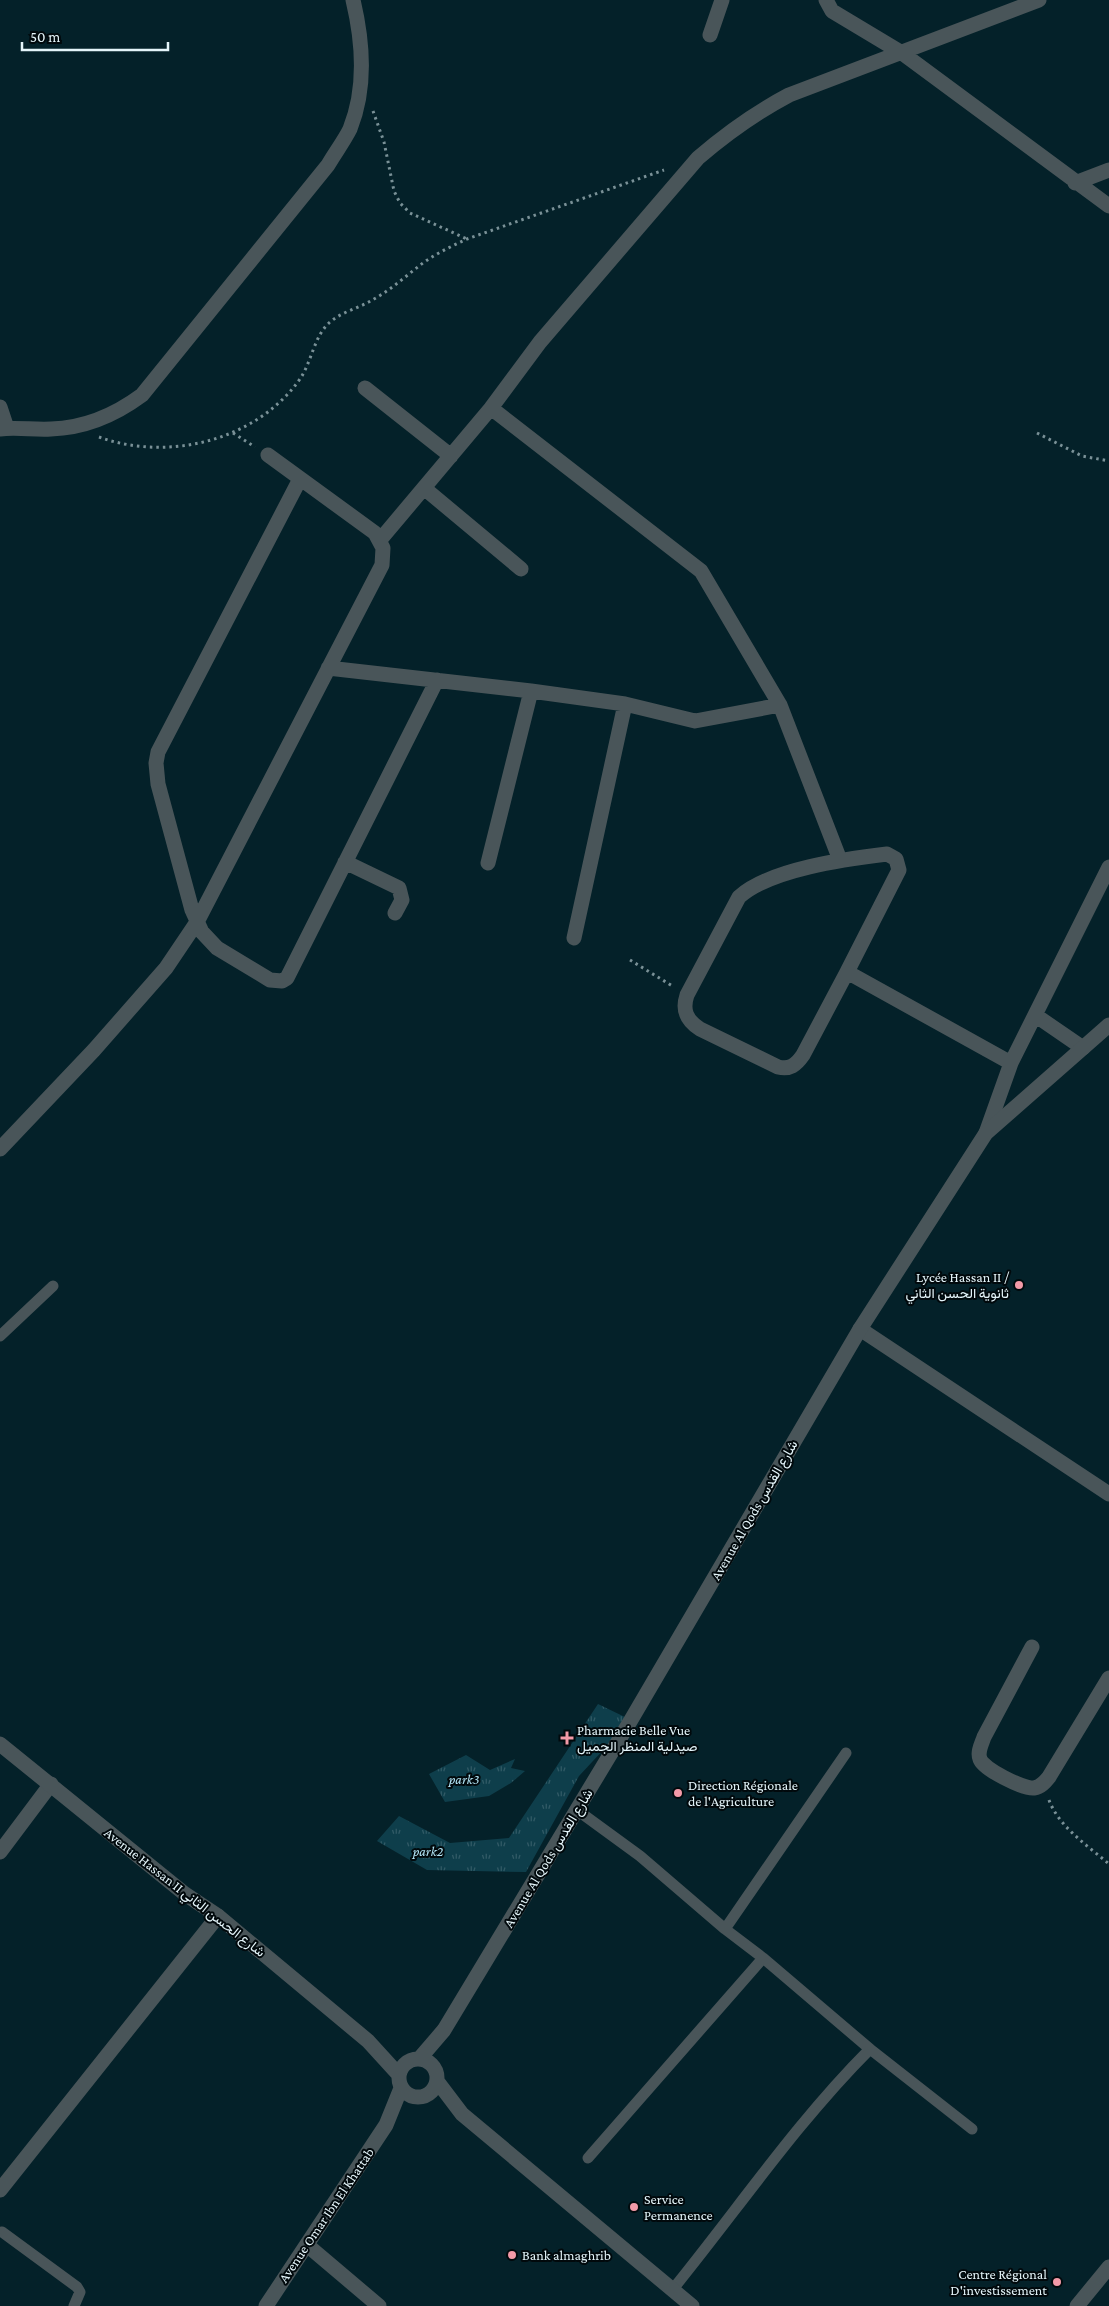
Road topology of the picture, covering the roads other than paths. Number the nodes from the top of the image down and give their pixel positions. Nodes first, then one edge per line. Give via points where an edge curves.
1 (353, 0) edge
2 (722, 0) edge
3 (826, 0) edge
4 (1039, 0) edge
5 (710, 35) dead end
6 (902, 53) junction
7 (1109, 170) edge
8 (1075, 182) junction
9 (1109, 206) edge
10 (365, 388) dead end
11 (0, 406) edge
12 (491, 408) junction
13 (4, 429) edge
14 (268, 456) road end
15 (451, 456) junction
16 (300, 478) junction
17 (424, 488) junction
18 (380, 540) junction
19 (521, 569) dead end
20 (328, 668) junction
21 (437, 680) junction
22 (531, 691) junction
23 (626, 704) junction
24 (780, 705) junction
25 (840, 860) junction
26 (345, 862) junction
27 (488, 863) dead end
28 (1109, 867) edge
29 (395, 912) dead end
30 (197, 922) junction
31 (574, 938) dead end
32 (848, 972) junction
33 (1035, 1015) junction
34 (1109, 1025) edge
35 (1082, 1048) junction
36 (1011, 1063) junction
37 (986, 1133) junction
38 (0, 1149) edge
39 (53, 1286) dead end
40 (860, 1329) junction
41 (0, 1336) edge
42 (1109, 1494) edge
43 (1032, 1648) dead end
44 (1109, 1678) edge
45 (0, 1744) edge
46 (846, 1753) dead end
47 (51, 1784) junction
48 (577, 1810) junction
49 (0, 1852) edge
50 (218, 1916) junction
51 (725, 1929) junction
52 (763, 1958) junction
53 (444, 2030) junction
54 (368, 2041) junction
55 (870, 2048) junction
56 (414, 2060) junction
57 (436, 2074) junction
58 (400, 2082) junction
59 (421, 2096) junction
60 (462, 2114) junction
61 (386, 2125) junction
62 (972, 2129) dead end
63 (588, 2158) dead end
64 (0, 2190) edge
65 (2, 2232) dead end
66 (307, 2245) junction
67 (1106, 2277) edge
68 (673, 2289) junction
69 (690, 2305) edge
70 (74, 2306) edge
71 (266, 2306) edge
72 (378, 2306) edge
73 (1077, 2306) edge

1 - 13 street via 361,33 361,91 350,129 328,165 142,395 122,410 75,426
2 - 5 street
3 - 6 street via 832,10
4 - 6 street
6 - 8 street
6 - 12 street via 789,95 728,132 698,158 540,342
7 - 8 street
8 - 9 street
10 - 15 street
11 - 13 street
12 - 15 street
12 - 24 street via 701,571
14 - 16 street
15 - 17 street
16 - 18 street
16 - 30 street via 158,752 158,784
17 - 18 street
17 - 19 street
18 - 20 street via 384,557 382,565
20 - 21 street
20 - 30 street
21 - 22 street
21 - 26 street
22 - 23 street
22 - 27 street
23 - 24 street via 696,721
23 - 31 street
24 - 25 street
25 - 32 street via 887,854 896,860 898,870
25 - 32 street via 771,879 750,887 739,897 687,995 684,1010 693,1024 778,1067 788,1068 803,1055
26 - 29 street via 399,888 402,900
26 - 30 street via 291,973 282,981 270,980 217,948
28 - 33 street
30 - 38 street via 166,968
32 - 36 street
33 - 35 street
33 - 36 street
34 - 35 street, Avenue Al Qods شارع القدس
35 - 37 street, Avenue Al Qods شارع القدس
36 - 37 street
37 - 40 street, Avenue Al Qods شارع القدس
39 - 41 lane
40 - 42 street
40 - 48 street, Avenue Al Qods شارع القدس
43 - 44 street via 980,1750 980,1759 985,1766 1018,1784 1033,1788 1043,1784
45 - 47 street, Avenue Hassan II شارع الحسن الثاني
46 - 51 lane
47 - 49 street
47 - 50 street, Avenue Hassan II شارع الحسن الثاني via 185,1894
48 - 51 lane via 640,1856
48 - 53 street, Avenue Al Qods شارع القدس
50 - 54 street, Avenue Hassan II شارع الحسن الثاني
50 - 64 street
51 - 52 lane
52 - 55 lane
52 - 63 lane
53 - 56 street, Avenue Al Qods شارع القدس
53 - 57 street, Avenue Al Qods شارع القدس
54 - 56 street, Avenue Hassan II شارع الحسن الثاني
54 - 58 street, Avenue Hassan II شارع الحسن الثاني
55 - 62 lane
55 - 68 lane via 803,2124
56 - 57 street via 428,2061
56 - 58 street via 402,2067
57 - 59 street via 430,2092
57 - 60 street
58 - 59 street via 406,2093
58 - 61 street, Avenue Omar Ibn El Khattab
59 - 60 street
59 - 61 street, Avenue Omar Ibn El Khattab
60 - 68 street
61 - 66 street, Avenue Omar Ibn El Khattab
65 - 70 lane via 77,2287 80,2292
66 - 71 street, Avenue Omar Ibn El Khattab
66 - 72 street
67 - 73 street
68 - 69 street

